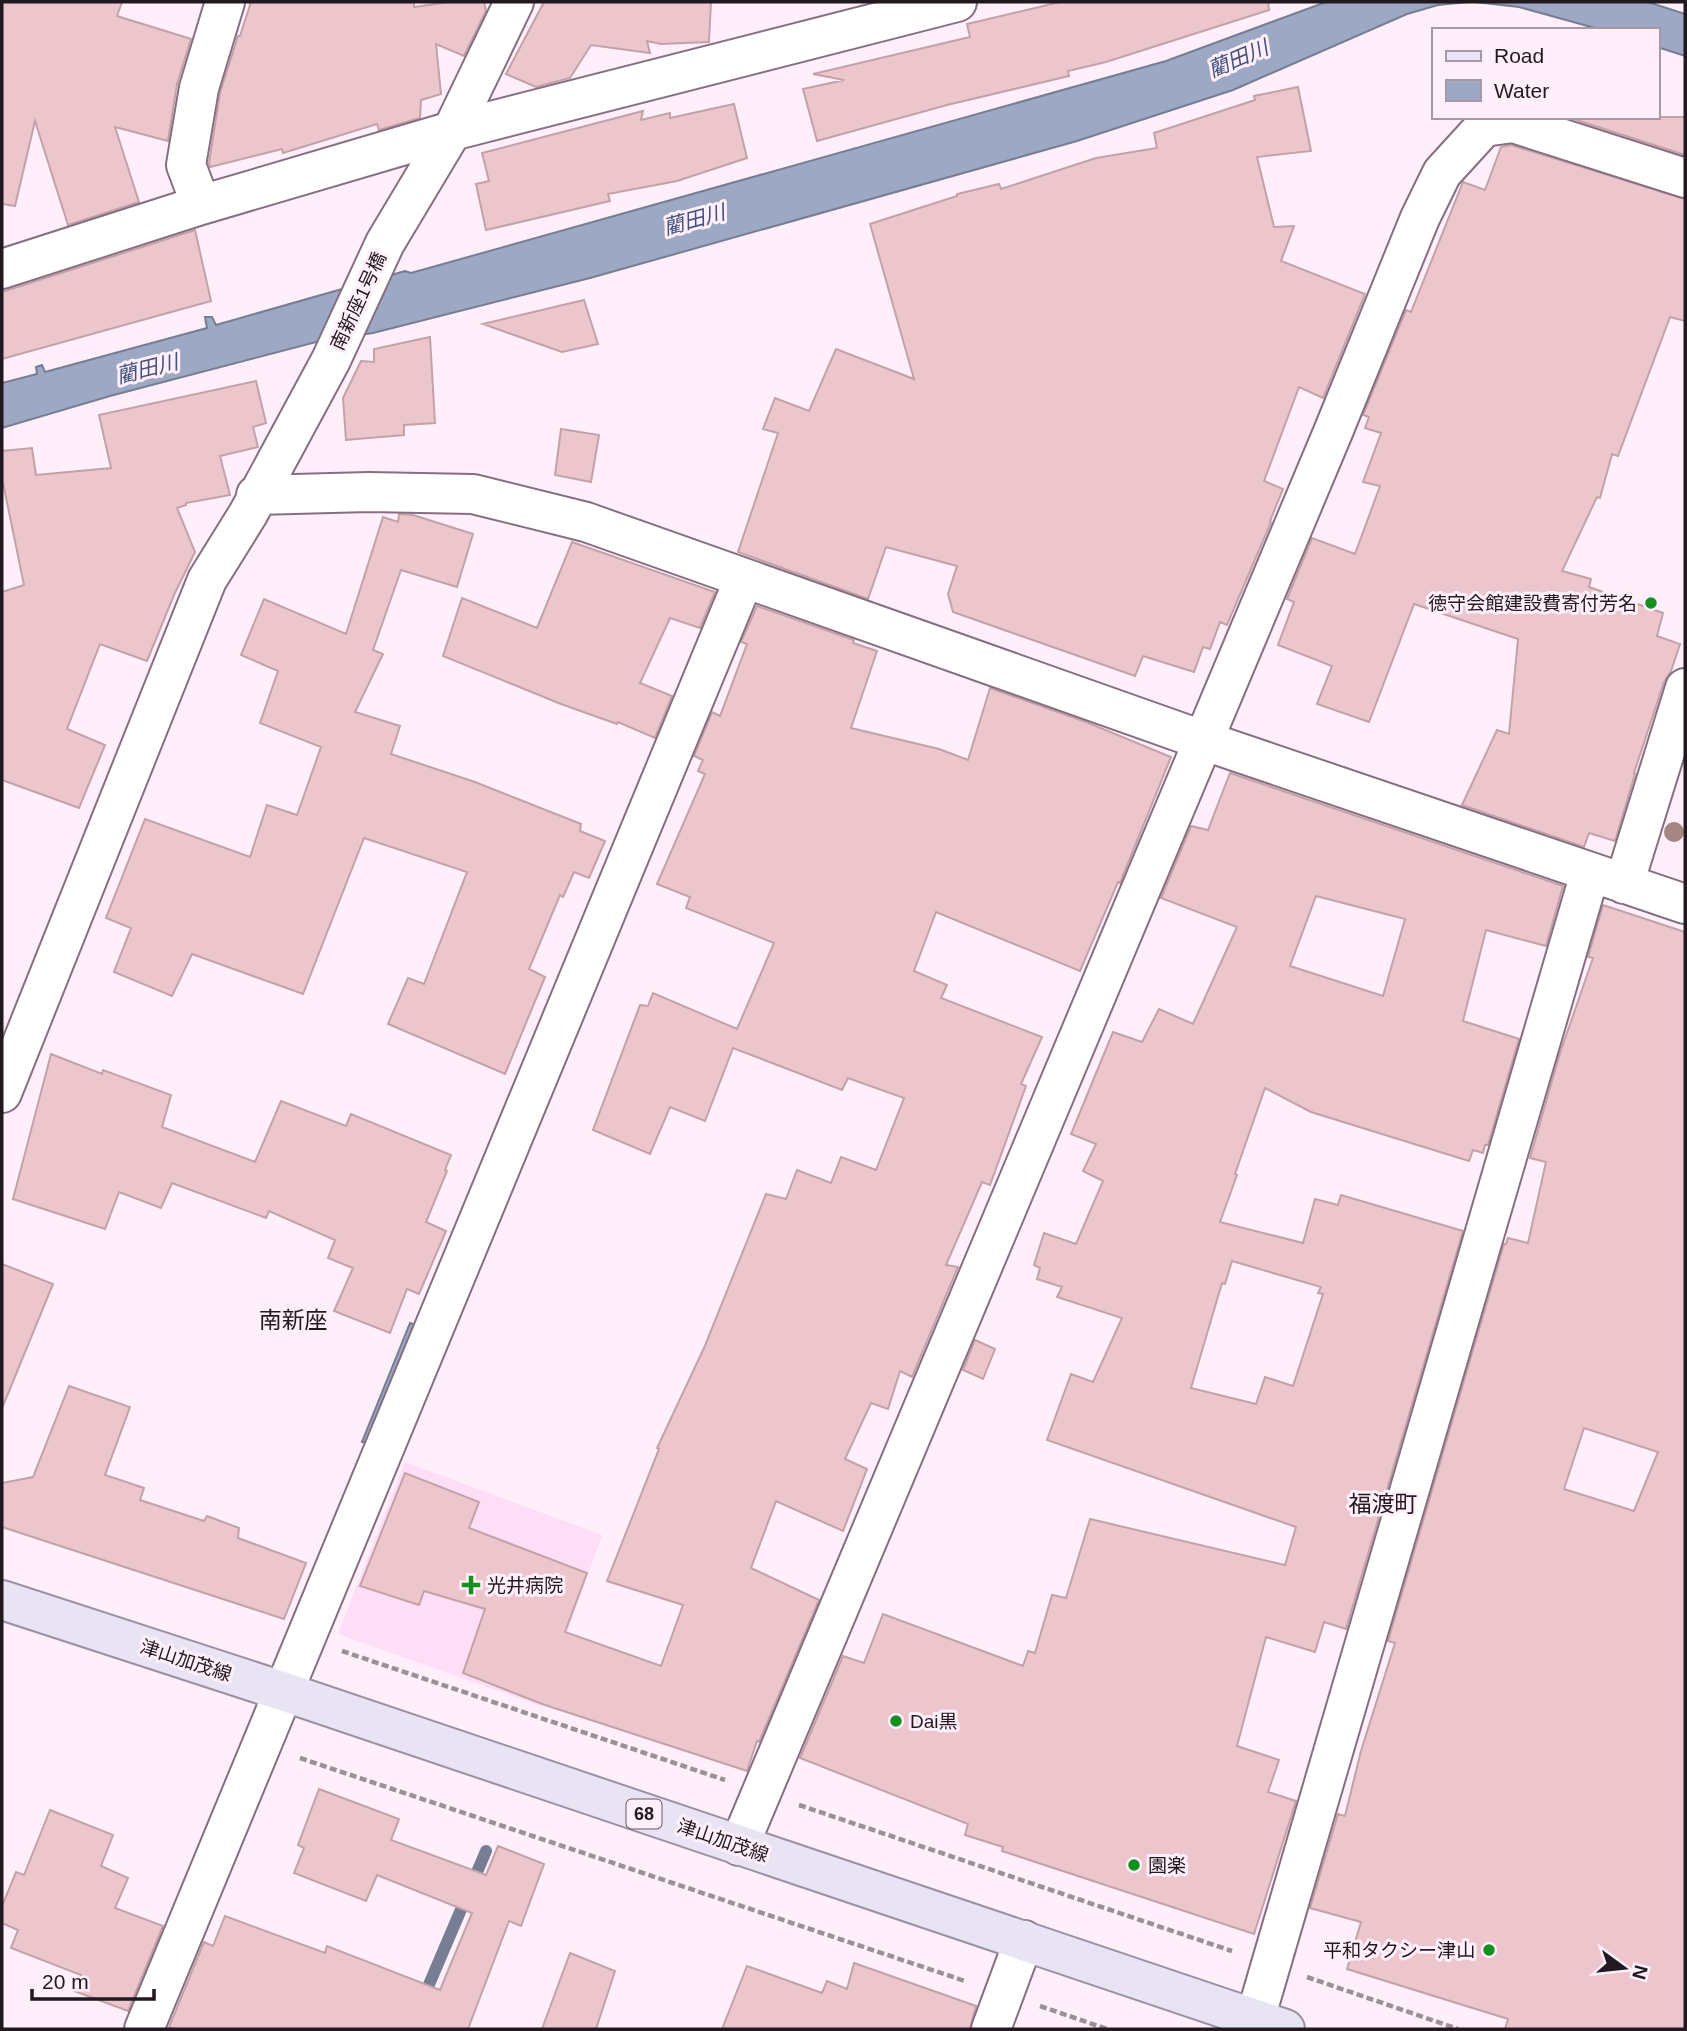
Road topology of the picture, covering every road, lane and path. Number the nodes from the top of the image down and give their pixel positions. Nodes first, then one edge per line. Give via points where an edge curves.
1 (225, 2) edge
2 (514, 2) edge
3 (957, 2) edge
4 (452, 131) junction
5 (1685, 178) edge
6 (201, 205) junction
7 (2, 269) edge
8 (256, 495) junction
9 (744, 579) junction
10 (1685, 688) edge
11 (1202, 740) junction
12 (1607, 878) junction
13 (1685, 904) edge
14 (2, 1093) edge
15 (2, 1601) edge
16 (285, 1692) junction
17 (262, 1745) junction
18 (739, 1846) junction
19 (1024, 1940) junction
20 (1271, 1965) junction
21 (1004, 1994) junction
22 (1270, 2024) edge
23 (144, 2029) edge
24 (992, 2029) edge
25 (1107, 2029) edge
26 (1458, 2029) edge

1 - 6 street via 199,88 186,165
2 - 4 street, 南新座1号橋
3 - 4 street
4 - 6 street
4 - 8 street, 南新座1号橋 via 385,243 331,360
5 - 11 street via 1513,124 1484,127 1442,173
6 - 7 street
8 - 9 street via 473,494 586,522
8 - 14 street, 南新座1号橋 via 207,580
9 - 11 street
9 - 16 street
10 - 12 street
11 - 12 street
11 - 18 street
12 - 13 street
12 - 20 street
15 - 16 main road, 津山加茂線 / 68
16 - 17 street
16 - 18 main road, 津山加茂線 / 68
17 - 21 path
17 - 23 street
18 - 19 main road, 津山加茂線 / 68
19 - 21 street
19 - 22 main road, 津山加茂線 / 68
20 - 22 street
20 - 26 path
21 - 24 street
21 - 25 path

